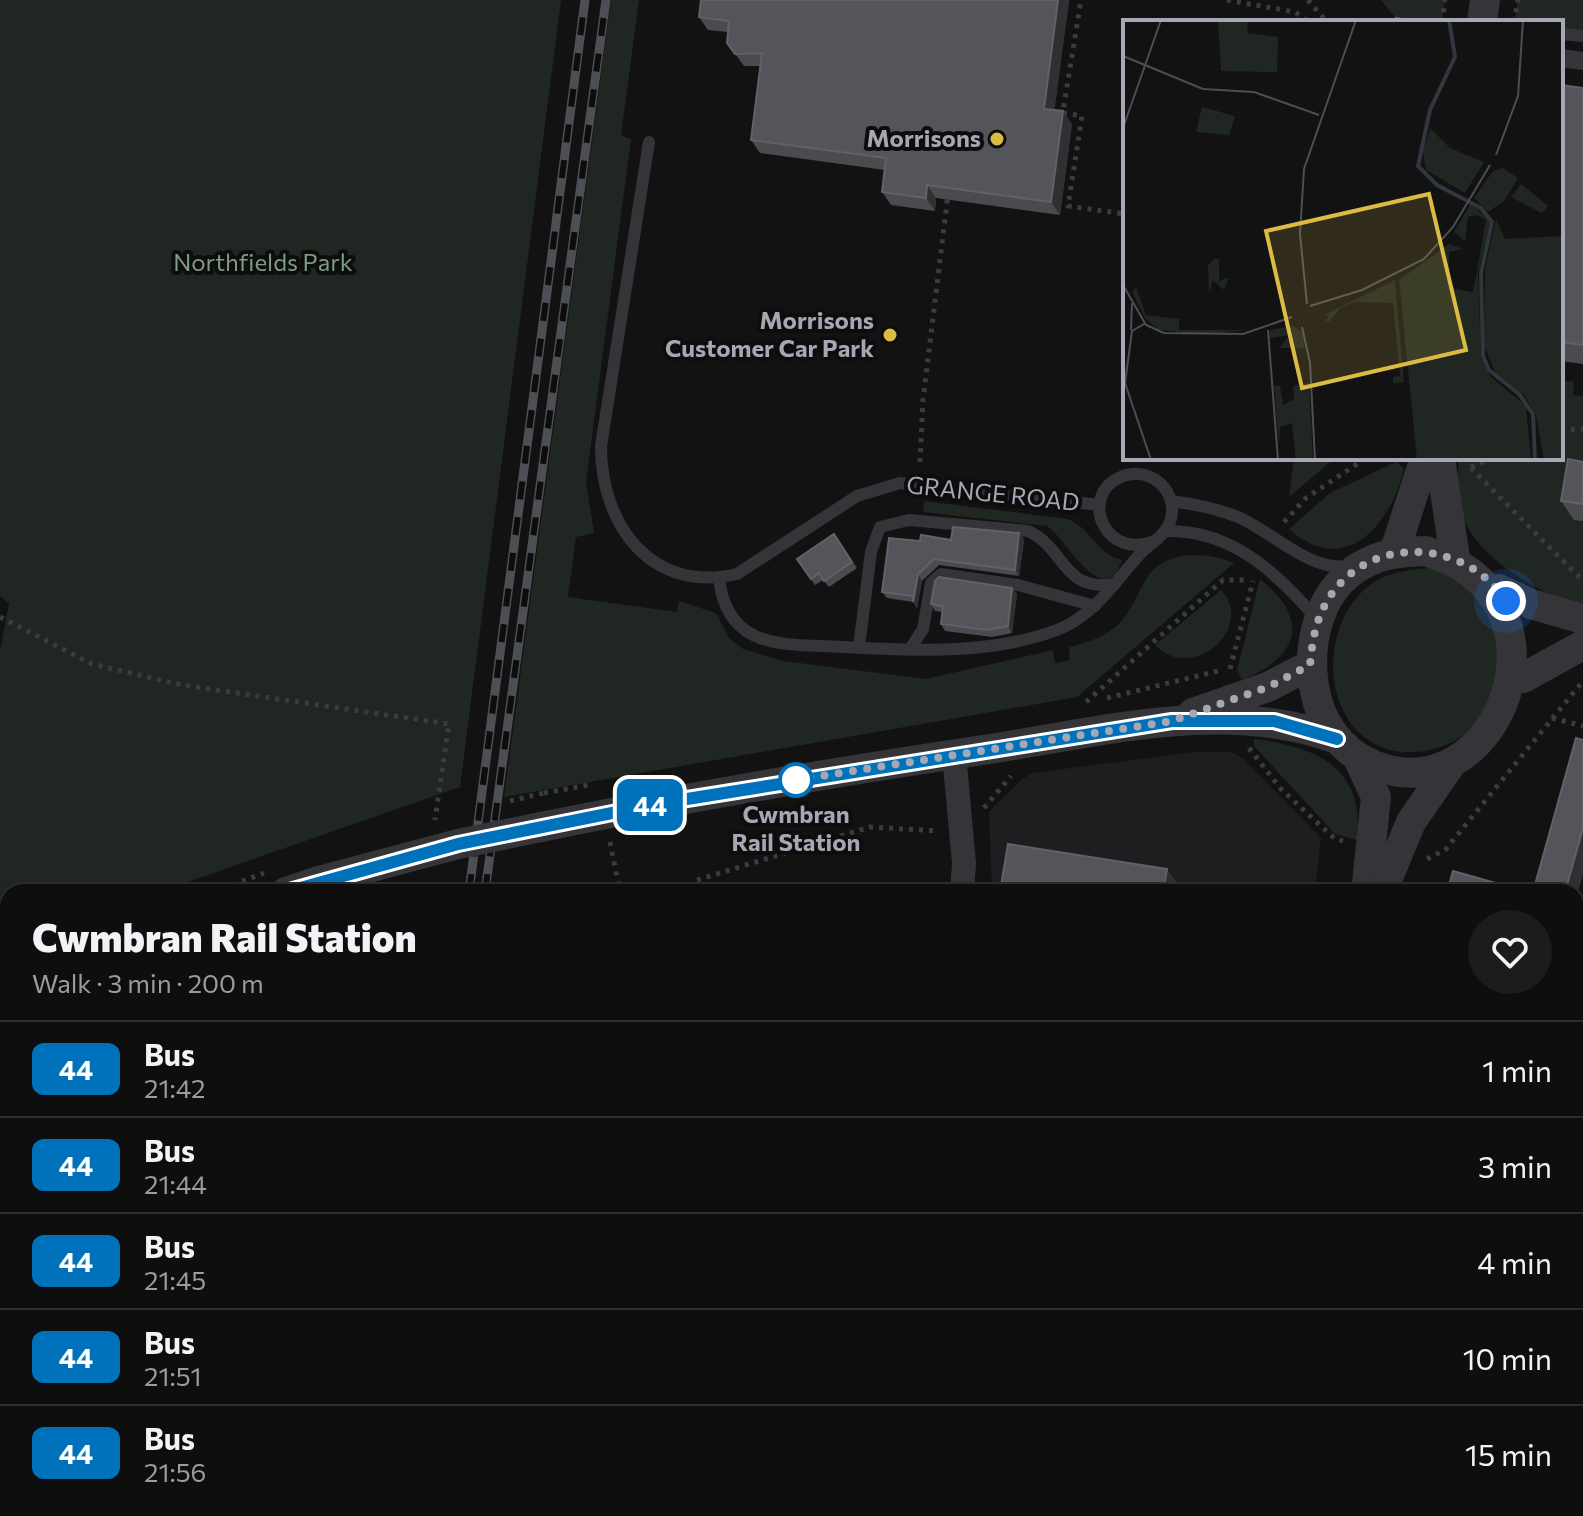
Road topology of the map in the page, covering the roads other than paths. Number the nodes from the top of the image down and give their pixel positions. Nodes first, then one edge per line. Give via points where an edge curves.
1 (1485, 0) edge
2 (1482, 20) edge
3 (1563, 34) edge
4 (1583, 36) edge
5 (1563, 58) edge
6 (1583, 61) edge
7 (649, 142) dead end
8 (1141, 460) edge
9 (1424, 460) edge
10 (1440, 460) edge
11 (1140, 474) junction
12 (1171, 501) junction
13 (1100, 505) junction
14 (1162, 535) junction
15 (1394, 553) junction
16 (1455, 558) junction
17 (1363, 564) junction
18 (719, 578) junction
19 (1115, 584) junction
20 (1497, 588) junction
21 (1095, 606) junction
22 (1583, 619) edge
23 (1319, 621) junction
24 (1583, 645) edge
25 (859, 647) junction
26 (910, 649) junction
27 (1310, 665) junction
28 (1523, 678) junction
29 (1172, 721) junction
30 (1348, 749) junction
31 (954, 754) junction
32 (1451, 764) junction
33 (310, 884) edge
34 (962, 884) edge
35 (1367, 884) edge
36 (1385, 884) edge

1 - 2 street
3 - 4 lane
5 - 6 street
7 - 18 lane via 601,446 601,479 612,514 644,556 667,569
8 - 11 lane
9 - 15 street
10 - 16 street
11 - 12 lane via 1160,482
11 - 13 lane, GRANGE ROAD via 1118,478
12 - 14 lane via 1170,522
12 - 17 lane via 1238,517 1329,565
13 - 14 lane, GRANGE ROAD via 1113,538 1135,546
13 - 18 lane, GRANGE ROAD via 900,483 857,496 752,566
14 - 19 lane
14 - 23 lane, GRANGE ROAD via 1195,533 1232,545 1280,579
15 - 16 street via 1425,551
15 - 17 street
16 - 20 street
17 - 23 street via 1333,593
18 - 25 lane via 729,613 747,635 773,643
19 - 21 lane
19 - 25 lane via 1097,587 1076,580 1028,531 909,520 880,527 871,552
20 - 22 street
20 - 28 street via 1518,625
21 - 26 lane via 1060,629 1028,639 981,647
21 - 26 lane via 1018,585 941,574 931,583 923,629
23 - 27 street
24 - 28 street
25 - 26 lane
27 - 29 street via 1268,687
27 - 30 street via 1314,694
28 - 32 street via 1490,735
29 - 30 street via 1274,721
29 - 31 street
30 - 32 street via 1399,772
30 - 35 street via 1376,797
31 - 33 street, bridge via 541,827
31 - 34 street
32 - 36 street via 1411,822

